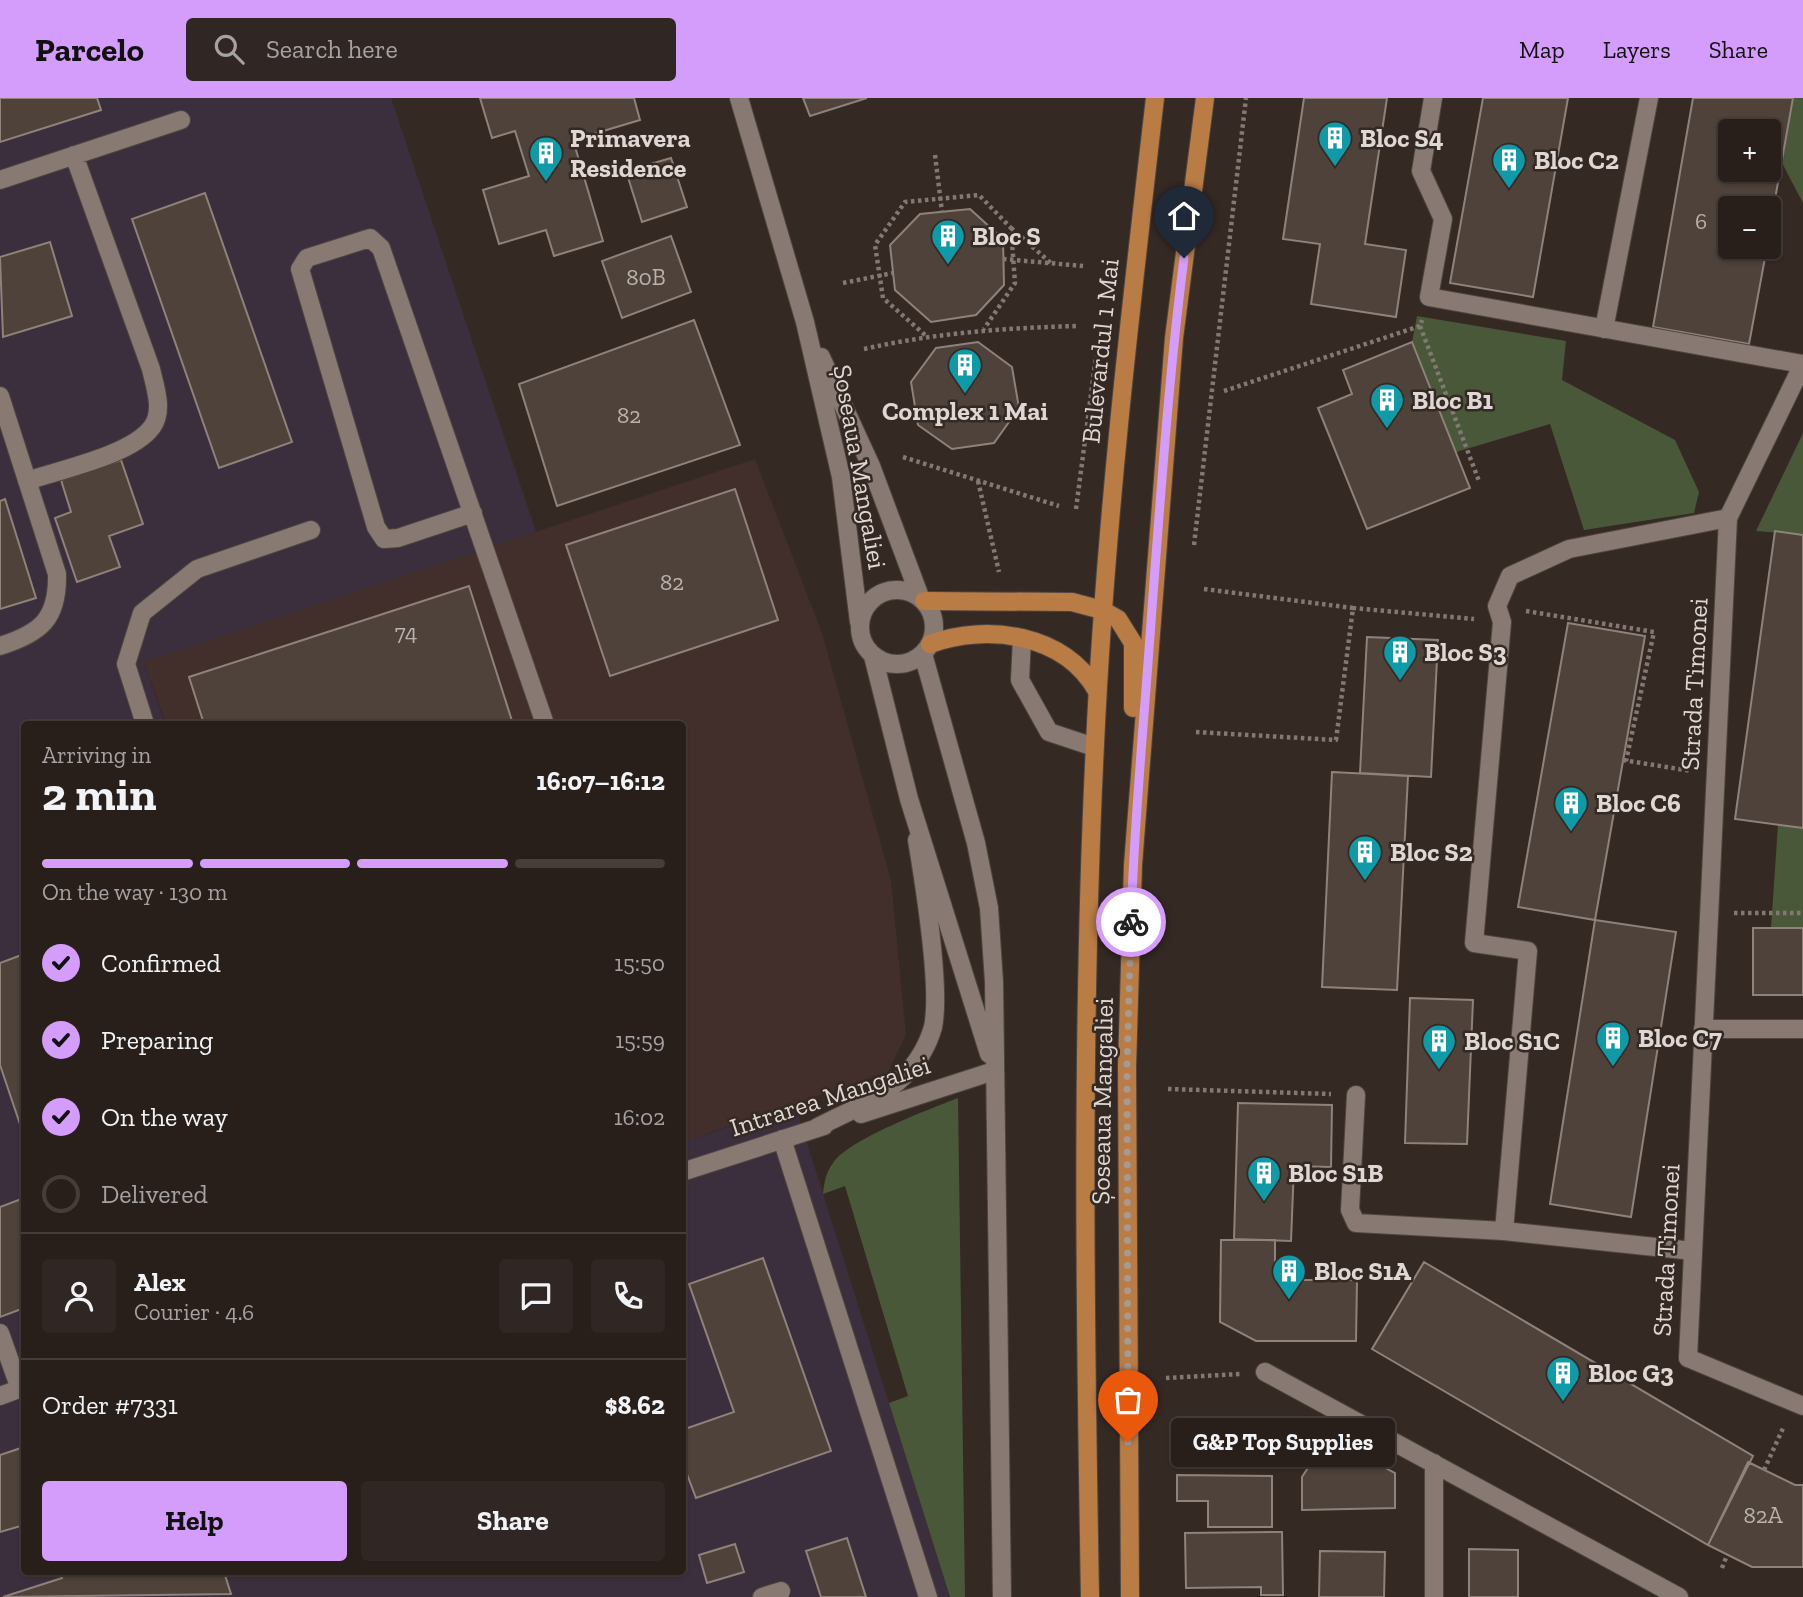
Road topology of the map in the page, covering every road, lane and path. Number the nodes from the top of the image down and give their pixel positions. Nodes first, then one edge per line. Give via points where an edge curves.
1 (739, 98) edge
2 (1155, 98) edge
3 (1205, 98) edge
4 (1246, 98) edge
5 (1433, 98) edge
6 (1649, 98) edge
7 (181, 120) dead end
8 (74, 155) junction
9 (935, 155) dead end
10 (0, 180) edge
11 (940, 199) junction
12 (942, 212) dead end
13 (1011, 228) junction
14 (1003, 259) dead end
15 (1014, 260) junction
16 (1052, 264) junction
17 (1083, 266) dead end
18 (893, 272) dead end
19 (880, 275) junction
20 (843, 283) dead end
21 (1429, 297) junction
22 (805, 321) junction
23 (1077, 326) dead end
24 (1420, 326) junction
25 (984, 329) junction
26 (1604, 329) junction
27 (925, 335) junction
28 (864, 349) dead end
29 (1803, 364) edge
30 (1224, 391) dead end
31 (0, 396) edge
32 (903, 457) dead end
33 (27, 481) junction
34 (978, 481) junction
35 (1479, 481) dead end
36 (1059, 506) dead end
37 (473, 513) junction
38 (1728, 518) junction
39 (311, 530) dead end
40 (1194, 545) dead end
41 (999, 572) dead end
42 (1204, 589) dead end
43 (922, 599) junction
44 (1353, 608) junction
45 (1102, 610) junction
46 (1500, 614) junction
47 (859, 622) junction
48 (1021, 638) junction
49 (0, 646) edge
50 (926, 649) junction
51 (873, 656) junction
52 (1097, 691) junction
53 (144, 721) edge
54 (544, 721) edge
55 (1196, 732) dead end
56 (1094, 747) junction
57 (1715, 775) junction
58 (909, 799) junction
59 (1135, 820) junction
60 (1803, 913) edge
61 (1709, 914) junction
62 (1703, 1029) junction
63 (1803, 1029) edge
64 (994, 1071) junction
65 (1168, 1089) dead end
66 (1356, 1095) joint
67 (816, 1128) junction
68 (782, 1139) junction
69 (686, 1171) edge
70 (1504, 1231) junction
71 (1693, 1251) junction
72 (0, 1333) edge
73 (1265, 1372) joint
74 (1166, 1378) dead end
75 (21, 1386) edge
76 (21, 1388) edge
77 (0, 1396) edge
78 (1799, 1404) edge
79 (1434, 1463) junction
80 (1764, 1470) dead end
81 (1727, 1555) dead end
82 (1722, 1568) dead end
83 (781, 1591) dead end
84 (762, 1597) edge
85 (928, 1597) edge
86 (1002, 1597) edge
87 (1090, 1597) edge
88 (1130, 1597) edge
89 (1434, 1597) edge
90 (1679, 1597) edge

1 - 22 street, Șoseaua Mangaliei
2 - 45 main road, Bulevardul 1 Mai
3 - 59 main road, Șoseaua Mangaliei via 1174,338
4 - 40 path
5 - 21 street via 1421,171 1443,219
6 - 26 street
7 - 8 street
8 - 10 street
8 - 33 street via 159,403 153,427 135,441
9 - 11 path
11 - 12 path
11 - 13 path via 979,195
11 - 19 path via 905,202 875,245
13 - 15 path
13 - 16 path
14 - 15 path
15 - 16 path
15 - 25 path via 1015,283
16 - 17 path
18 - 19 path
19 - 20 path
19 - 27 path via 883,298
21 - 24 path
21 - 26 street, Strada Timonei
22 - 43 street, Șoseaua Mangaliei via 871,466
22 - 47 street, Șoseaua Mangaliei via 841,477
23 - 25 path
24 - 30 path
24 - 35 path
25 - 27 path
26 - 29 street, Strada Timonei
27 - 28 path
29 - 38 street, Strada Timonei
31 - 33 street
32 - 34 path
33 - 49 street via 57,574 58,599 46,623
34 - 36 path
34 - 41 path
37 - 37 street via 398,538 384,539 376,527 300,269 307,258 370,238 381,248
37 - 54 street
38 - 46 street via 1569,548 1510,576
38 - 57 street, Strada Timonei
39 - 53 street via 197,569 142,613 126,664
42 - 44 path
43 - 45 main road via 1072,602
43 - 47 street via 899,589 887,591 868,602
43 - 50 street via 934,625
44 - 46 path
44 - 55 path via 1336,740
45 - 52 main road, Șoseaua Mangaliei
45 - 59 main road via 1118,619 1133,642 1130,749
46 - 57 path via 1654,632 1625,761
46 - 70 street via 1474,943 1528,951
47 - 51 street via 863,643
48 - 50 main road via 948,637
48 - 52 main road via 1078,664
48 - 56 street via 1020,680 1049,732
50 - 51 street via 904,664
50 - 64 street via 989,908
51 - 58 street
52 - 56 main road, Șoseaua Mangaliei
56 - 87 main road, Șoseaua Mangaliei via 1084,1072
57 - 61 street, Strada Timonei
58 - 64 street
58 - 67 street via 931,953 933,1026 922,1054 903,1078
59 - 88 main road, Șoseaua Mangaliei via 1127,1067
60 - 61 path
61 - 62 street, Strada Timonei
62 - 63 street
62 - 71 street, Strada Timonei
64 - 67 street, Intrarea Mangaliei
64 - 86 street
65 - 66 path
66 - 70 street via 1350,1210 1356,1223
67 - 68 street, Intrarea Mangaliei
68 - 69 street, Intrarea Mangaliei
68 - 85 street
70 - 71 street
71 - 78 street, Strada Timonei via 1688,1358
72 - 75 street
73 - 74 path
73 - 79 street
76 - 77 street
78 - 80 path
79 - 89 street
79 - 90 street
81 - 82 path
83 - 84 street

